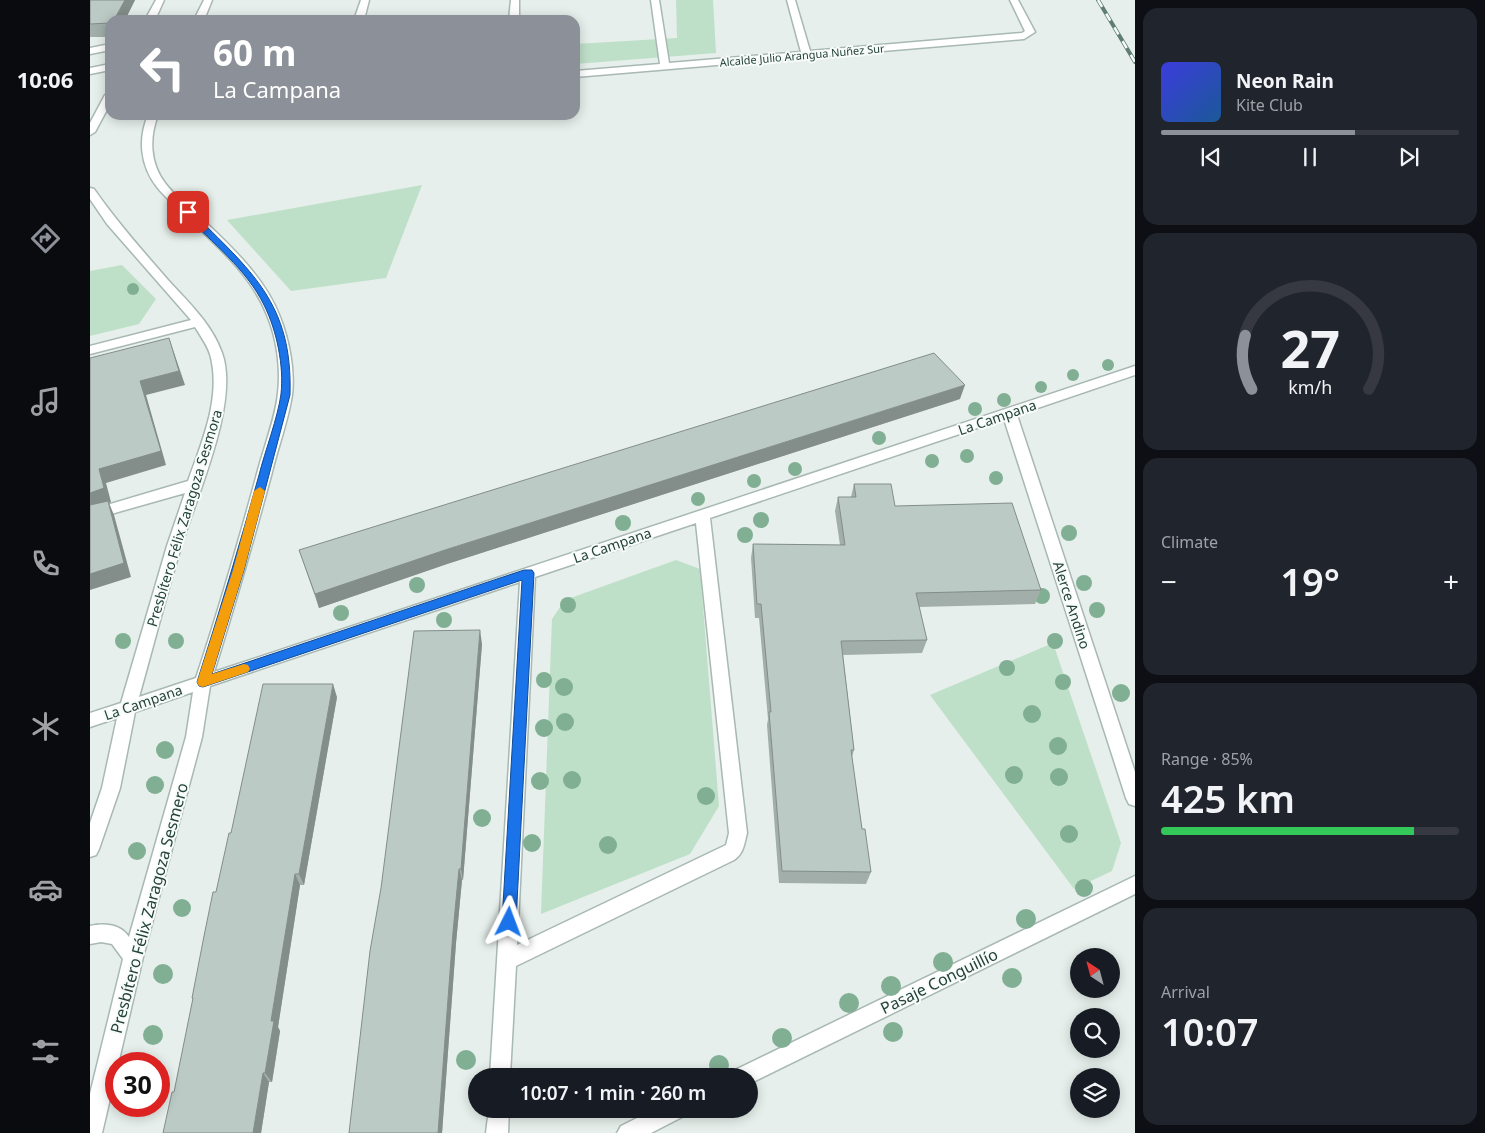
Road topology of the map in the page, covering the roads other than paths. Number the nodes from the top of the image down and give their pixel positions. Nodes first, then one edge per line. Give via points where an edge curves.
1 (160, 0) edge
2 (208, 0) edge
3 (365, 0) edge
4 (515, 0) edge
5 (656, 0) edge
6 (791, 0) edge
7 (1014, 0) edge
8 (152, 15) edge
9 (201, 15) edge
10 (360, 15) edge
11 (514, 15) edge
12 (105, 48) edge
13 (90, 51) edge
14 (806, 54) junction
15 (665, 66) junction
16 (105, 68) edge
17 (90, 71) edge
18 (580, 74) edge
19 (105, 104) edge
20 (150, 120) edge
21 (92, 127) edge
22 (90, 191) edge
23 (200, 322) junction
24 (90, 350) edge
25 (1135, 370) edge
26 (1009, 412) junction
27 (194, 485) junction
28 (90, 515) edge
29 (702, 515) junction
30 (528, 573) junction
31 (203, 682) junction
32 (128, 707) junction
33 (90, 720) edge
34 (1135, 798) edge
35 (90, 849) edge
36 (1135, 885) edge
37 (90, 935) edge
38 (133, 957) junction
39 (507, 960) junction
40 (500, 1068) edge
41 (758, 1069) edge
42 (498, 1118) edge
43 (659, 1118) edge
44 (91, 1133) edge
45 (497, 1133) edge
46 (628, 1133) edge

1 - 8 street
2 - 9 street
3 - 10 street
4 - 11 street
5 - 15 street
6 - 14 street
7 - 14 street, Alcalde Julio Arangua Nuñez Sur via 1029,29 1028,34 1019,37
12 - 13 street
14 - 15 street, Alcalde Julio Arangua Nuñez Sur
15 - 18 street, Alcalde Julio Arangua Nuñez Sur
16 - 17 street
19 - 21 street
20 - 31 street via 146,139 152,170 161,185 256,284 278,329 286,372 286,395 281,414 239,570
22 - 23 street, Presbítero Félix Zaragoza Sesmora via 111,222
23 - 24 street
23 - 27 street, Presbítero Félix Zaragoza Sesmora via 216,353 220,394
25 - 26 street, La Campana
26 - 29 street, La Campana
26 - 34 street, Alerce Andino
27 - 28 street
27 - 32 street, Presbítero Félix Zaragoza Sesmora
29 - 30 street, La Campana
29 - 39 street via 738,833 734,850
30 - 31 street, La Campana
30 - 39 street
31 - 32 street, La Campana
31 - 38 street, Presbítero Félix Zaragoza Sesmero via 194,737
32 - 33 street, La Campana
32 - 35 street via 111,788
36 - 41 street, Pasaje Conguillío
37 - 38 street via 117,936
38 - 44 street, Presbítero Félix Zaragoza Sesmero
39 - 40 street
42 - 45 street
43 - 46 street

